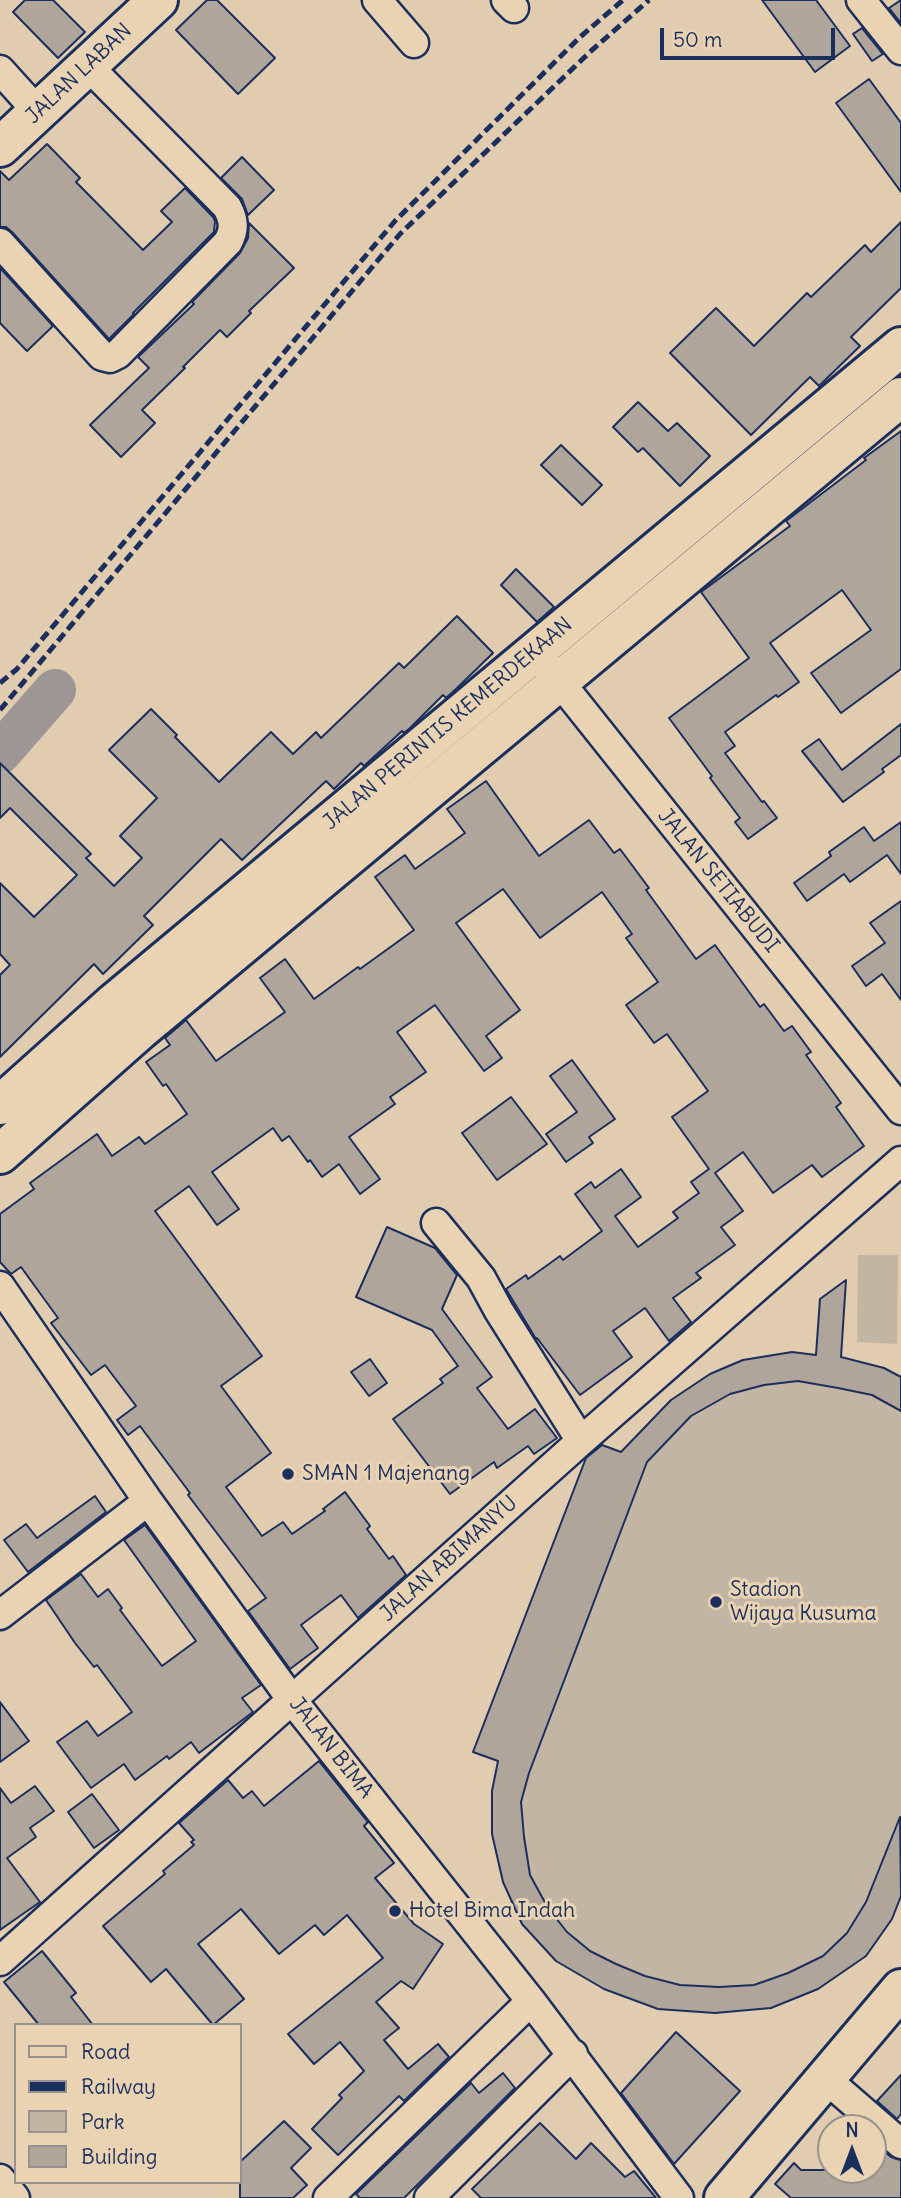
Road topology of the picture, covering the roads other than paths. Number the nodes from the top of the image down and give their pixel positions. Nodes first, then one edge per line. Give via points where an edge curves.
1 (159, 0) edge
2 (377, 0) edge
3 (861, 0) edge
4 (414, 43) dead end
5 (901, 50) edge
6 (88, 66) junction
7 (0, 70) edge
8 (38, 112) junction
9 (0, 147) edge
10 (0, 243) edge
11 (901, 347) edge
12 (901, 397) edge
13 (547, 666) junction
14 (0, 1105) edge
15 (901, 1110) edge
16 (0, 1154) edge
17 (901, 1161) edge
18 (436, 1223) dead end
19 (0, 1286) edge
20 (581, 1441) junction
21 (148, 1501) junction
22 (0, 1615) edge
23 (292, 1700) junction
24 (0, 1961) edge
25 (899, 1997) edge
26 (531, 2001) junction
27 (573, 2054) junction
28 (826, 2079) junction
29 (901, 2144) edge
30 (0, 2179) edge
31 (15, 2198) edge
32 (328, 2198) edge
33 (429, 2198) edge
34 (679, 2198) edge
35 (724, 2198) edge

1 - 6 main road, JALAN LABAN
2 - 4 street
3 - 5 street
6 - 8 main road, JALAN LABAN
6 - 10 street via 227,207 233,233 110,358 102,356
7 - 8 street
8 - 9 main road, JALAN LABAN
11 - 13 main road, JALAN PERINTIS KEMERDEKAAN
12 - 13 main road, JALAN PERINTIS KEMERDEKAAN
13 - 14 main road, JALAN PERINTIS KEMERDEKAAN via 115,1002
13 - 15 street, JALAN SETIABUDI
13 - 16 main road, JALAN PERINTIS KEMERDEKAAN
17 - 20 street, JALAN ABIMANYU
18 - 20 street via 481,1278
19 - 21 street, JALAN BIMA
20 - 23 street, JALAN ABIMANYU
21 - 22 street
21 - 23 street, JALAN BIMA
23 - 24 street, JALAN ABIMANYU
23 - 26 street, JALAN BIMA
25 - 28 main road
26 - 27 street, JALAN BIMA
26 - 32 street
27 - 33 street
27 - 34 street, JALAN BIMA
28 - 29 street
28 - 35 main road
30 - 31 street

